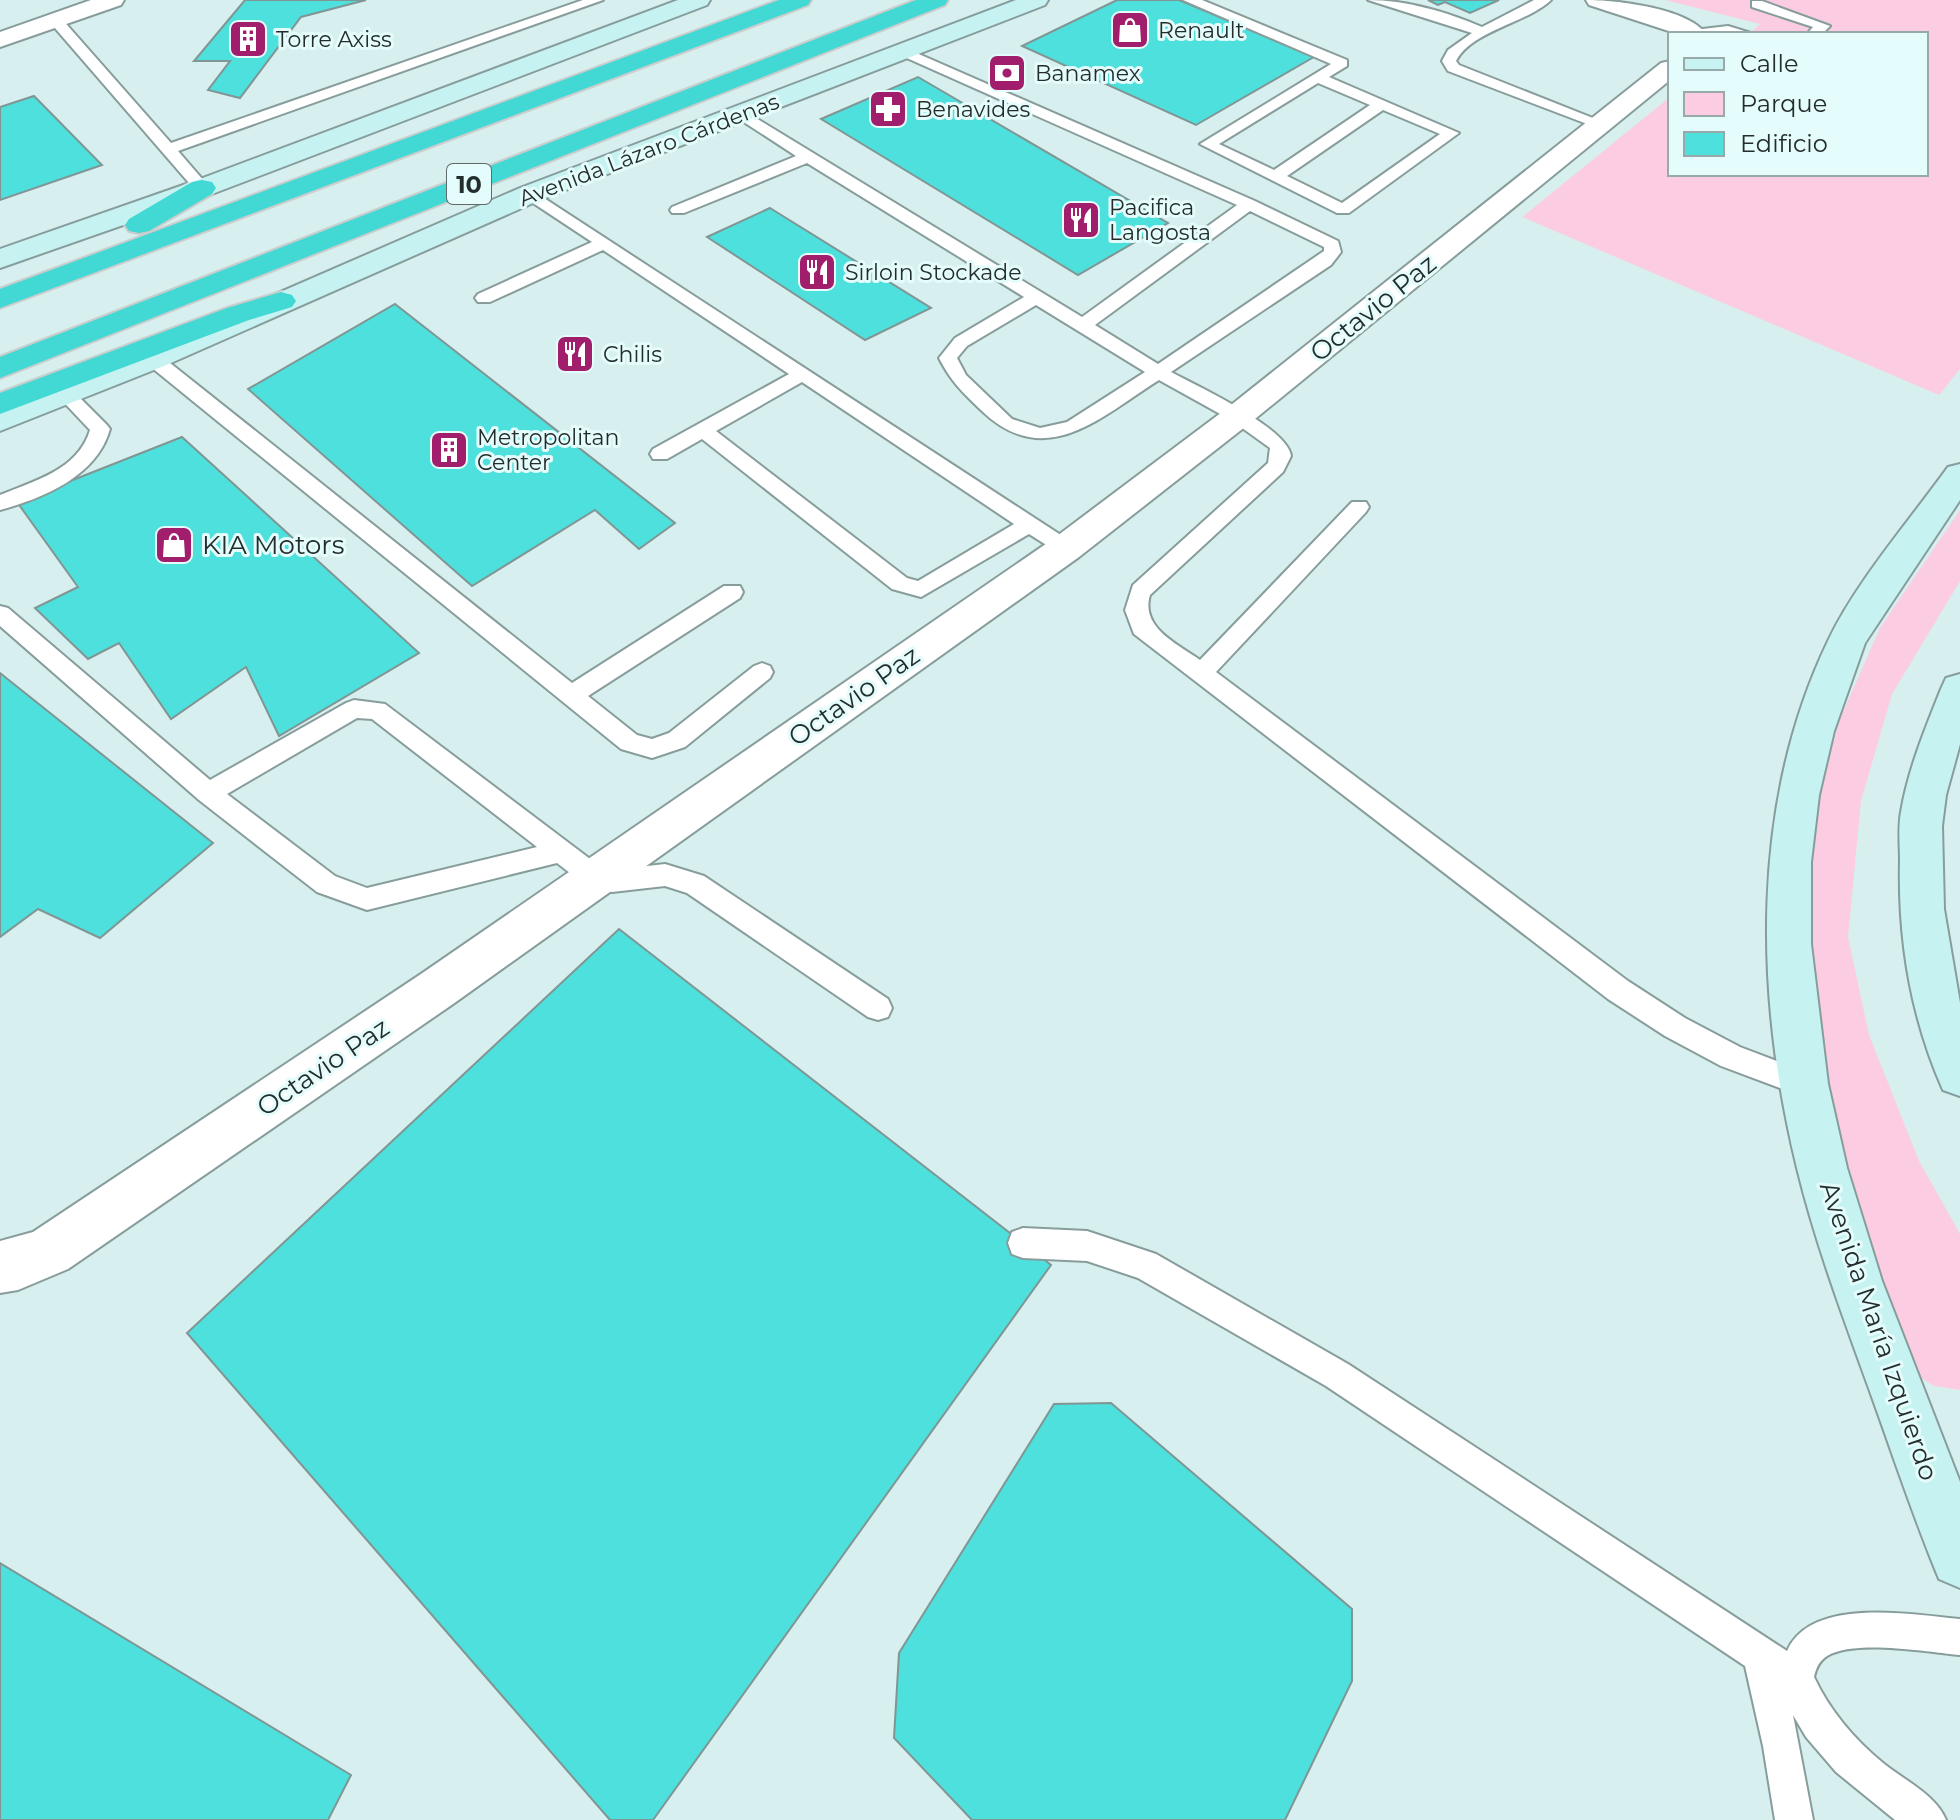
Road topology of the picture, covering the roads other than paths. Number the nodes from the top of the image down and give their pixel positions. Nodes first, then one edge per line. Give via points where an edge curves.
1 (113, 0) edge
2 (596, 0) edge
3 (699, 0) edge
4 (800, 0) edge
5 (937, 0) edge
6 (1037, 0) edge
7 (1190, 0) edge
8 (1375, 0) edge
9 (1544, 0) edge
10 (1597, 0) edge
11 (1757, 4) dead end
12 (55, 20) junction
13 (1482, 32) junction
14 (1691, 32) edge
15 (1711, 32) edge
16 (1738, 32) edge
17 (1816, 32) edge
18 (0, 40) edge
19 (905, 52) junction
20 (1668, 70) edge
21 (1318, 78) junction
22 (1382, 104) junction
23 (741, 115) junction
24 (1600, 124) junction
25 (170, 149) junction
26 (807, 157) junction
27 (1275, 177) junction
28 (202, 188) junction
29 (530, 194) junction
30 (1249, 204) junction
31 (678, 210) dead end
32 (604, 243) junction
33 (0, 259) edge
34 (0, 286) edge
35 (1037, 297) junction
36 (484, 298) dead end
37 (0, 299) edge
38 (281, 301) junction
39 (1082, 326) junction
40 (153, 359) junction
41 (0, 368) edge
42 (1158, 372) junction
43 (802, 374) junction
44 (65, 394) junction
45 (0, 404) edge
46 (1238, 416) junction
47 (0, 421) edge
48 (703, 430) junction
49 (660, 454) dead end
50 (1960, 475) edge
51 (0, 503) edge
52 (1359, 507) dead end
53 (1029, 524) junction
54 (1066, 548) junction
55 (732, 592) dead end
56 (0, 614) edge
57 (762, 672) dead end
58 (1203, 672) junction
59 (1960, 689) edge
60 (570, 696) junction
61 (208, 793) junction
62 (561, 851) junction
63 (596, 878) junction
64 (878, 1008) dead end
65 (1960, 1074) edge
66 (1804, 1084) junction
67 (1023, 1243) dead end
68 (0, 1267) edge
69 (1938, 1448) edge
70 (1960, 1558) edge
71 (1960, 1637) edge
72 (1760, 1654) junction
73 (1795, 1678) junction
74 (1794, 1820) edge
75 (1927, 1820) edge

1 - 12 street
2 - 25 lane
3 - 28 street
4 - 37 highway, 10
5 - 41 highway, Avenida Lázaro Cárdenas / 10
6 - 19 street, Avenida Lázaro Cárdenas
7 - 21 lane via 1342,63
8 - 13 lane
9 - 13 lane
10 - 14 street
11 - 17 lane via 1819,23 1823,26
12 - 18 street
12 - 25 lane
13 - 24 lane via 1453,53 1453,68
15 - 16 lane
19 - 23 street, Avenida Lázaro Cárdenas
19 - 30 lane
20 - 24 street, Octavio Paz
21 - 22 lane
21 - 27 lane via 1208,144
22 - 27 lane
22 - 27 lane via 1451,133 1343,210
23 - 26 lane
23 - 29 street, Avenida Lázaro Cárdenas
24 - 46 street, Octavio Paz
25 - 28 lane
26 - 31 lane
26 - 35 lane
28 - 33 street
28 - 34 highway via 120,236
29 - 32 lane
29 - 38 street, Avenida Lázaro Cárdenas
30 - 39 lane
30 - 42 lane via 1317,235 1332,245 1333,252
32 - 36 lane
32 - 43 lane
35 - 39 lane
35 - 42 lane via 961,342 948,358 958,378 1014,428 1040,434 1074,426
38 - 40 street, Avenida Lázaro Cárdenas
38 - 45 highway
39 - 42 lane
40 - 44 street, Avenida Lázaro Cárdenas
40 - 60 lane
42 - 46 lane
43 - 48 lane
43 - 53 lane
44 - 47 street, Avenida Lázaro Cárdenas
44 - 51 lane via 100,429 92,452 67,473
46 - 54 street, Octavio Paz
46 - 58 lane via 1278,444 1281,459 1150,580 1136,603 1142,628
48 - 49 lane
48 - 53 lane via 912,589 921,589
50 - 66 street, Avenida María Izquierdo via 1847,640 1814,731 1798,795 1790,862 1789,944
52 - 58 lane
53 - 54 lane
54 - 63 street, Octavio Paz
55 - 60 lane
56 - 61 lane
57 - 60 lane via 677,740 652,749 629,742
58 - 66 lane via 1618,990 1720,1052
59 - 65 street via 1922,813 1920,879 1926,955
61 - 62 lane via 326,884 367,899
61 - 62 lane via 354,709 377,710
62 - 63 lane
63 - 64 lane via 665,875 695,884
63 - 68 street, Octavio Paz via 50,1251
66 - 69 street, Avenida María Izquierdo via 1852,1267
67 - 72 lane via 1087,1246 1145,1265 1337,1375
69 - 70 street, Avenida María Izquierdo
71 - 73 lane via 1830,1635 1812,1645
72 - 73 lane
72 - 74 lane
73 - 75 lane via 1819,1728 1841,1752

